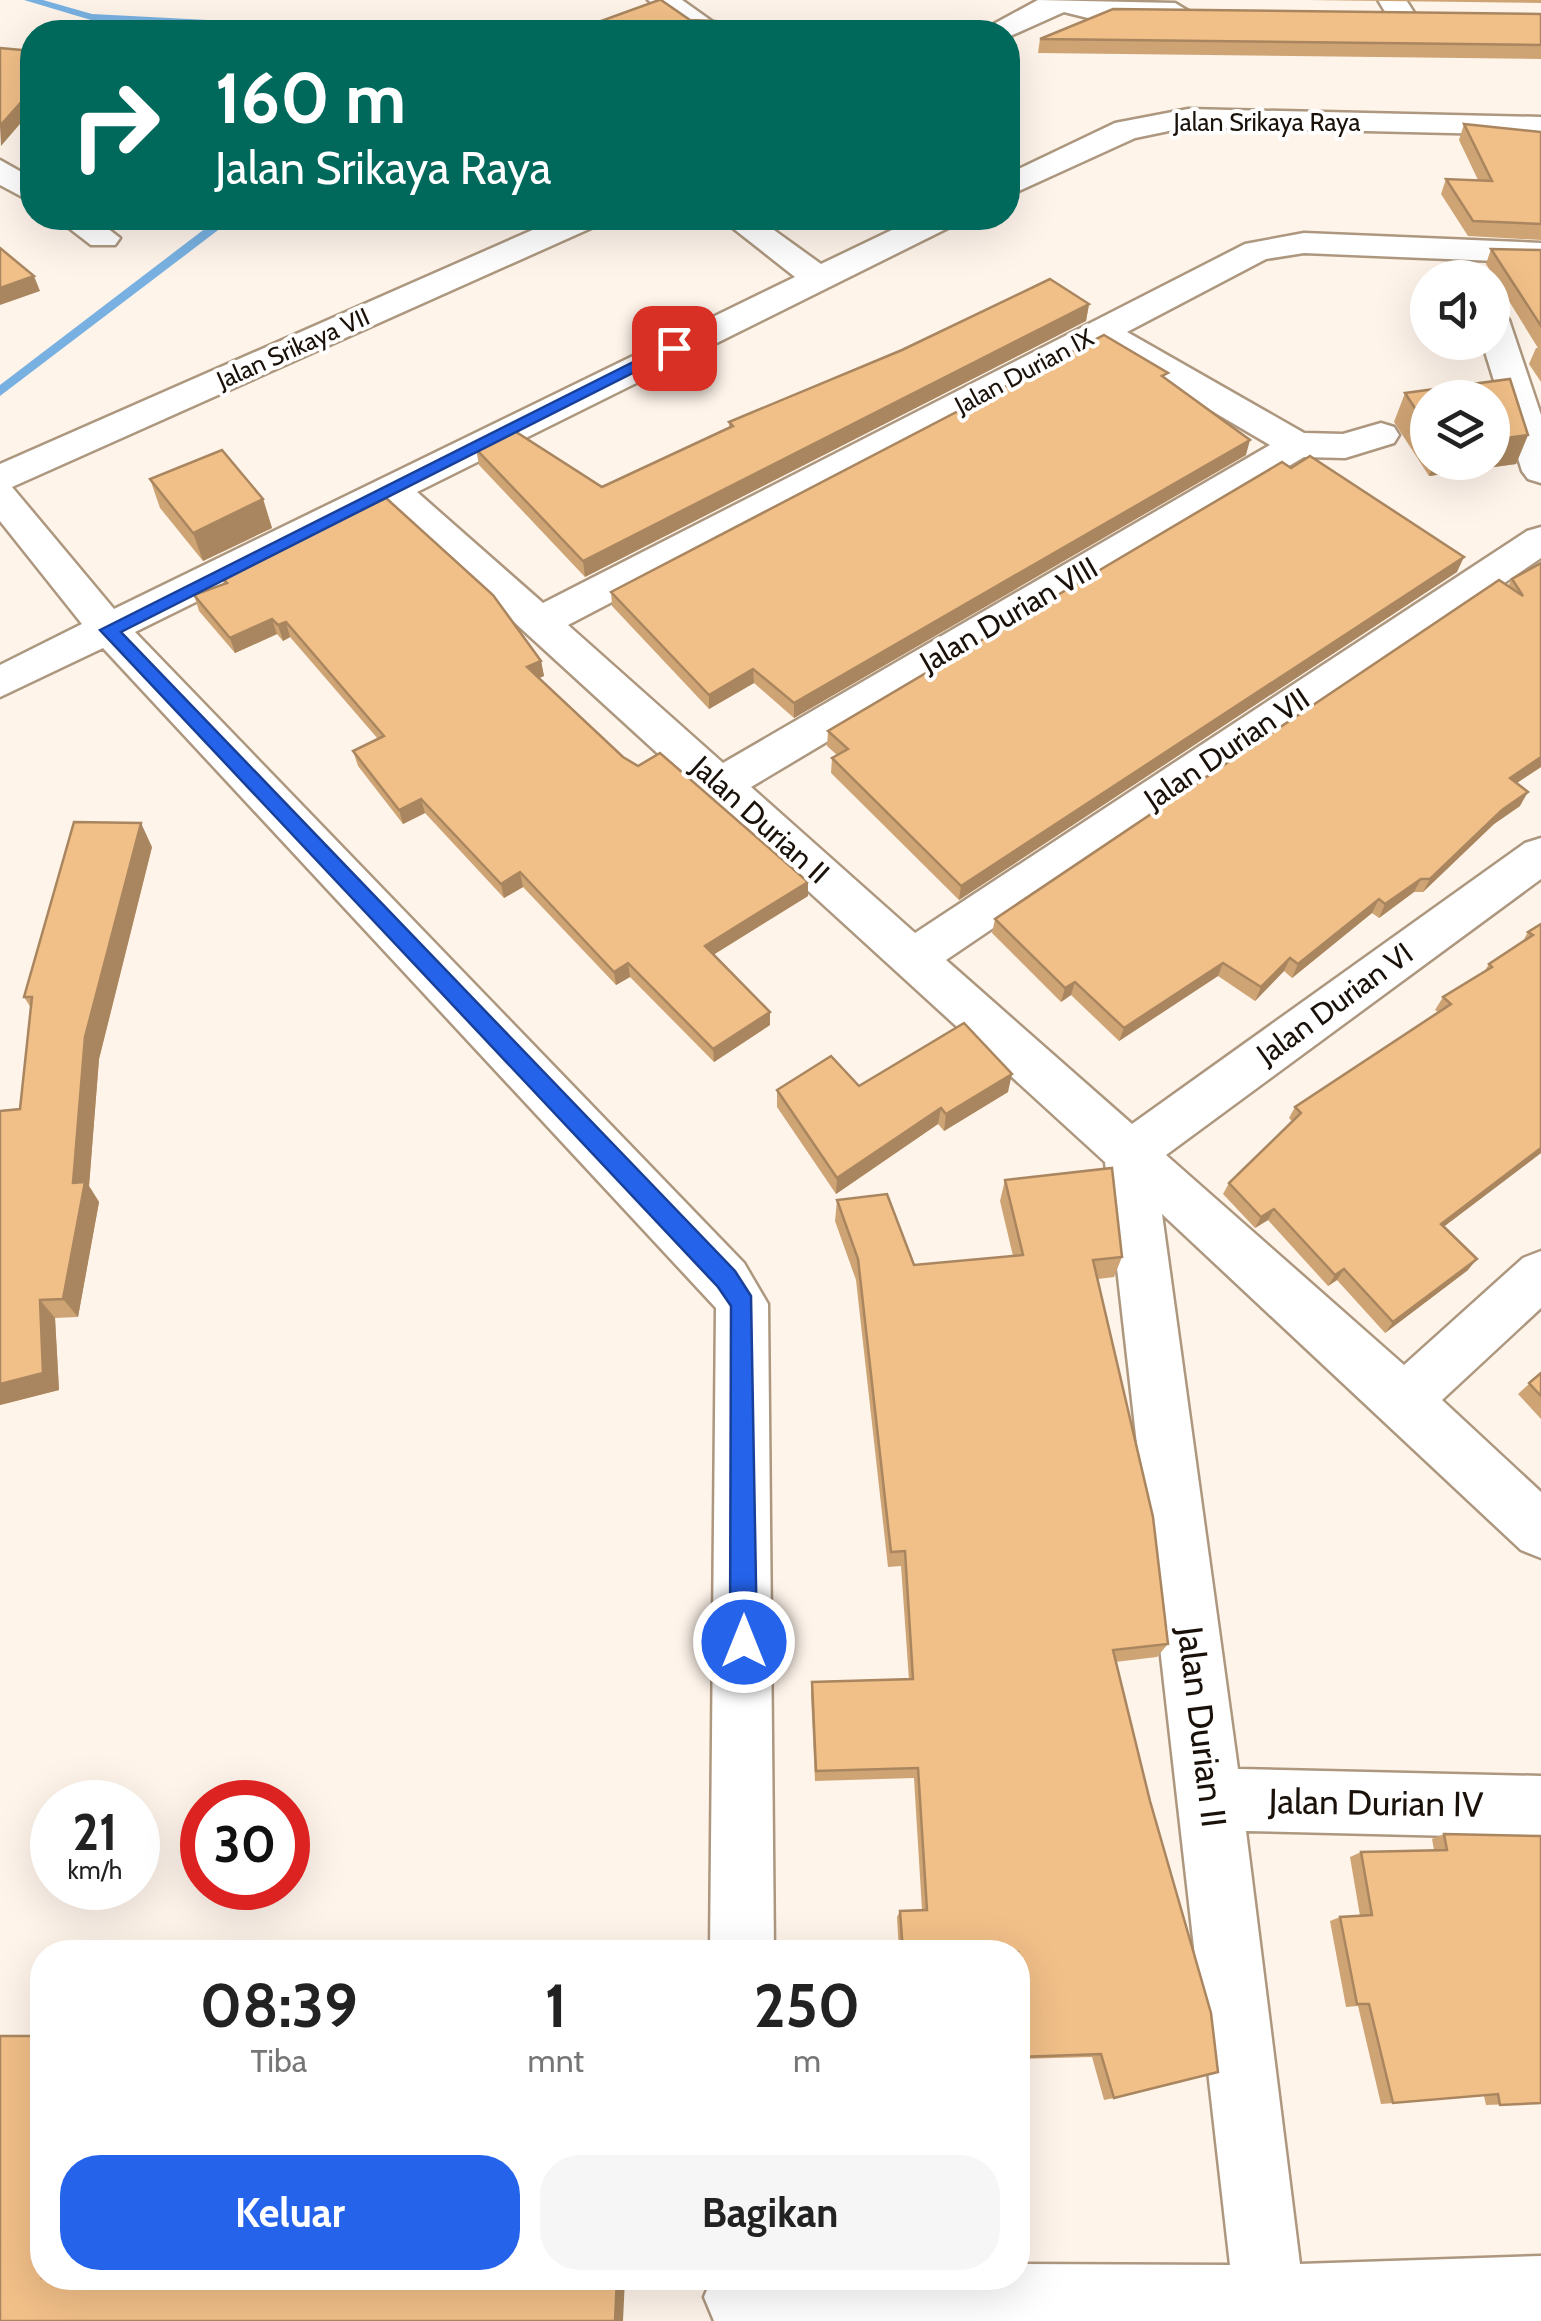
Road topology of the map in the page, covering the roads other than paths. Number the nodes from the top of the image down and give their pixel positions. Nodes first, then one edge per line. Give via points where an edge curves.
1 (662, 0) edge
2 (1055, 2) edge
3 (1396, 7) edge
4 (1210, 12) edge
5 (1362, 14) edge
6 (1436, 15) edge
7 (693, 20) edge
8 (1018, 20) edge
9 (1541, 126) edge
10 (1020, 180) edge
11 (91, 230) edge
12 (559, 230) edge
13 (752, 230) edge
14 (916, 230) edge
15 (103, 238) dead end
16 (1541, 253) edge
17 (1429, 260) edge
18 (1502, 260) edge
19 (816, 277) junction
20 (1100, 331) junction
21 (1505, 360) edge
22 (1381, 435) dead end
23 (1297, 445) junction
24 (1541, 471) edge
25 (0, 478) edge
26 (390, 488) junction
27 (0, 496) edge
28 (1541, 540) edge
29 (538, 624) junction
30 (109, 630) junction
31 (0, 682) edge
32 (721, 784) junction
33 (1541, 855) edge
34 (913, 958) junction
35 (1129, 1154) junction
36 (1541, 1274) edge
37 (1404, 1400) junction
38 (1541, 1530) edge
39 (1211, 1798) junction
40 (1541, 1807) edge
41 (742, 1940) edge
42 (1541, 2291) edge
43 (740, 2298) edge
44 (1269, 2301) junction

1 - 7 street
2 - 4 street via 1096,12
2 - 8 street
3 - 5 street
3 - 6 street
9 - 10 street, Jalan Srikaya Raya via 1188,118 1126,130
11 - 15 street
12 - 25 street, Jalan Srikaya VII
13 - 19 street
14 - 19 street
16 - 18 street, Jalan Durian IX
17 - 20 street, Jalan Durian IX via 1280,244
19 - 26 street
20 - 23 street
20 - 29 street, Jalan Durian IX
21 - 24 street
22 - 23 street via 1344,446
23 - 32 street, Jalan Durian VIII
26 - 29 street, Jalan Durian II
26 - 30 street
27 - 30 street
28 - 34 street, Jalan Durian VII
29 - 32 street, Jalan Durian II
30 - 31 street
30 - 41 street via 726,1279 742,1304
32 - 34 street, Jalan Durian II
33 - 35 street, Jalan Durian VI
34 - 35 street, Jalan Durian II
35 - 37 street, Jalan Durian II
35 - 39 street, Jalan Durian II
36 - 37 street
37 - 38 street, Jalan Durian II
39 - 40 street, Jalan Durian IV
39 - 44 street, Jalan Durian II
42 - 44 street
43 - 44 street

